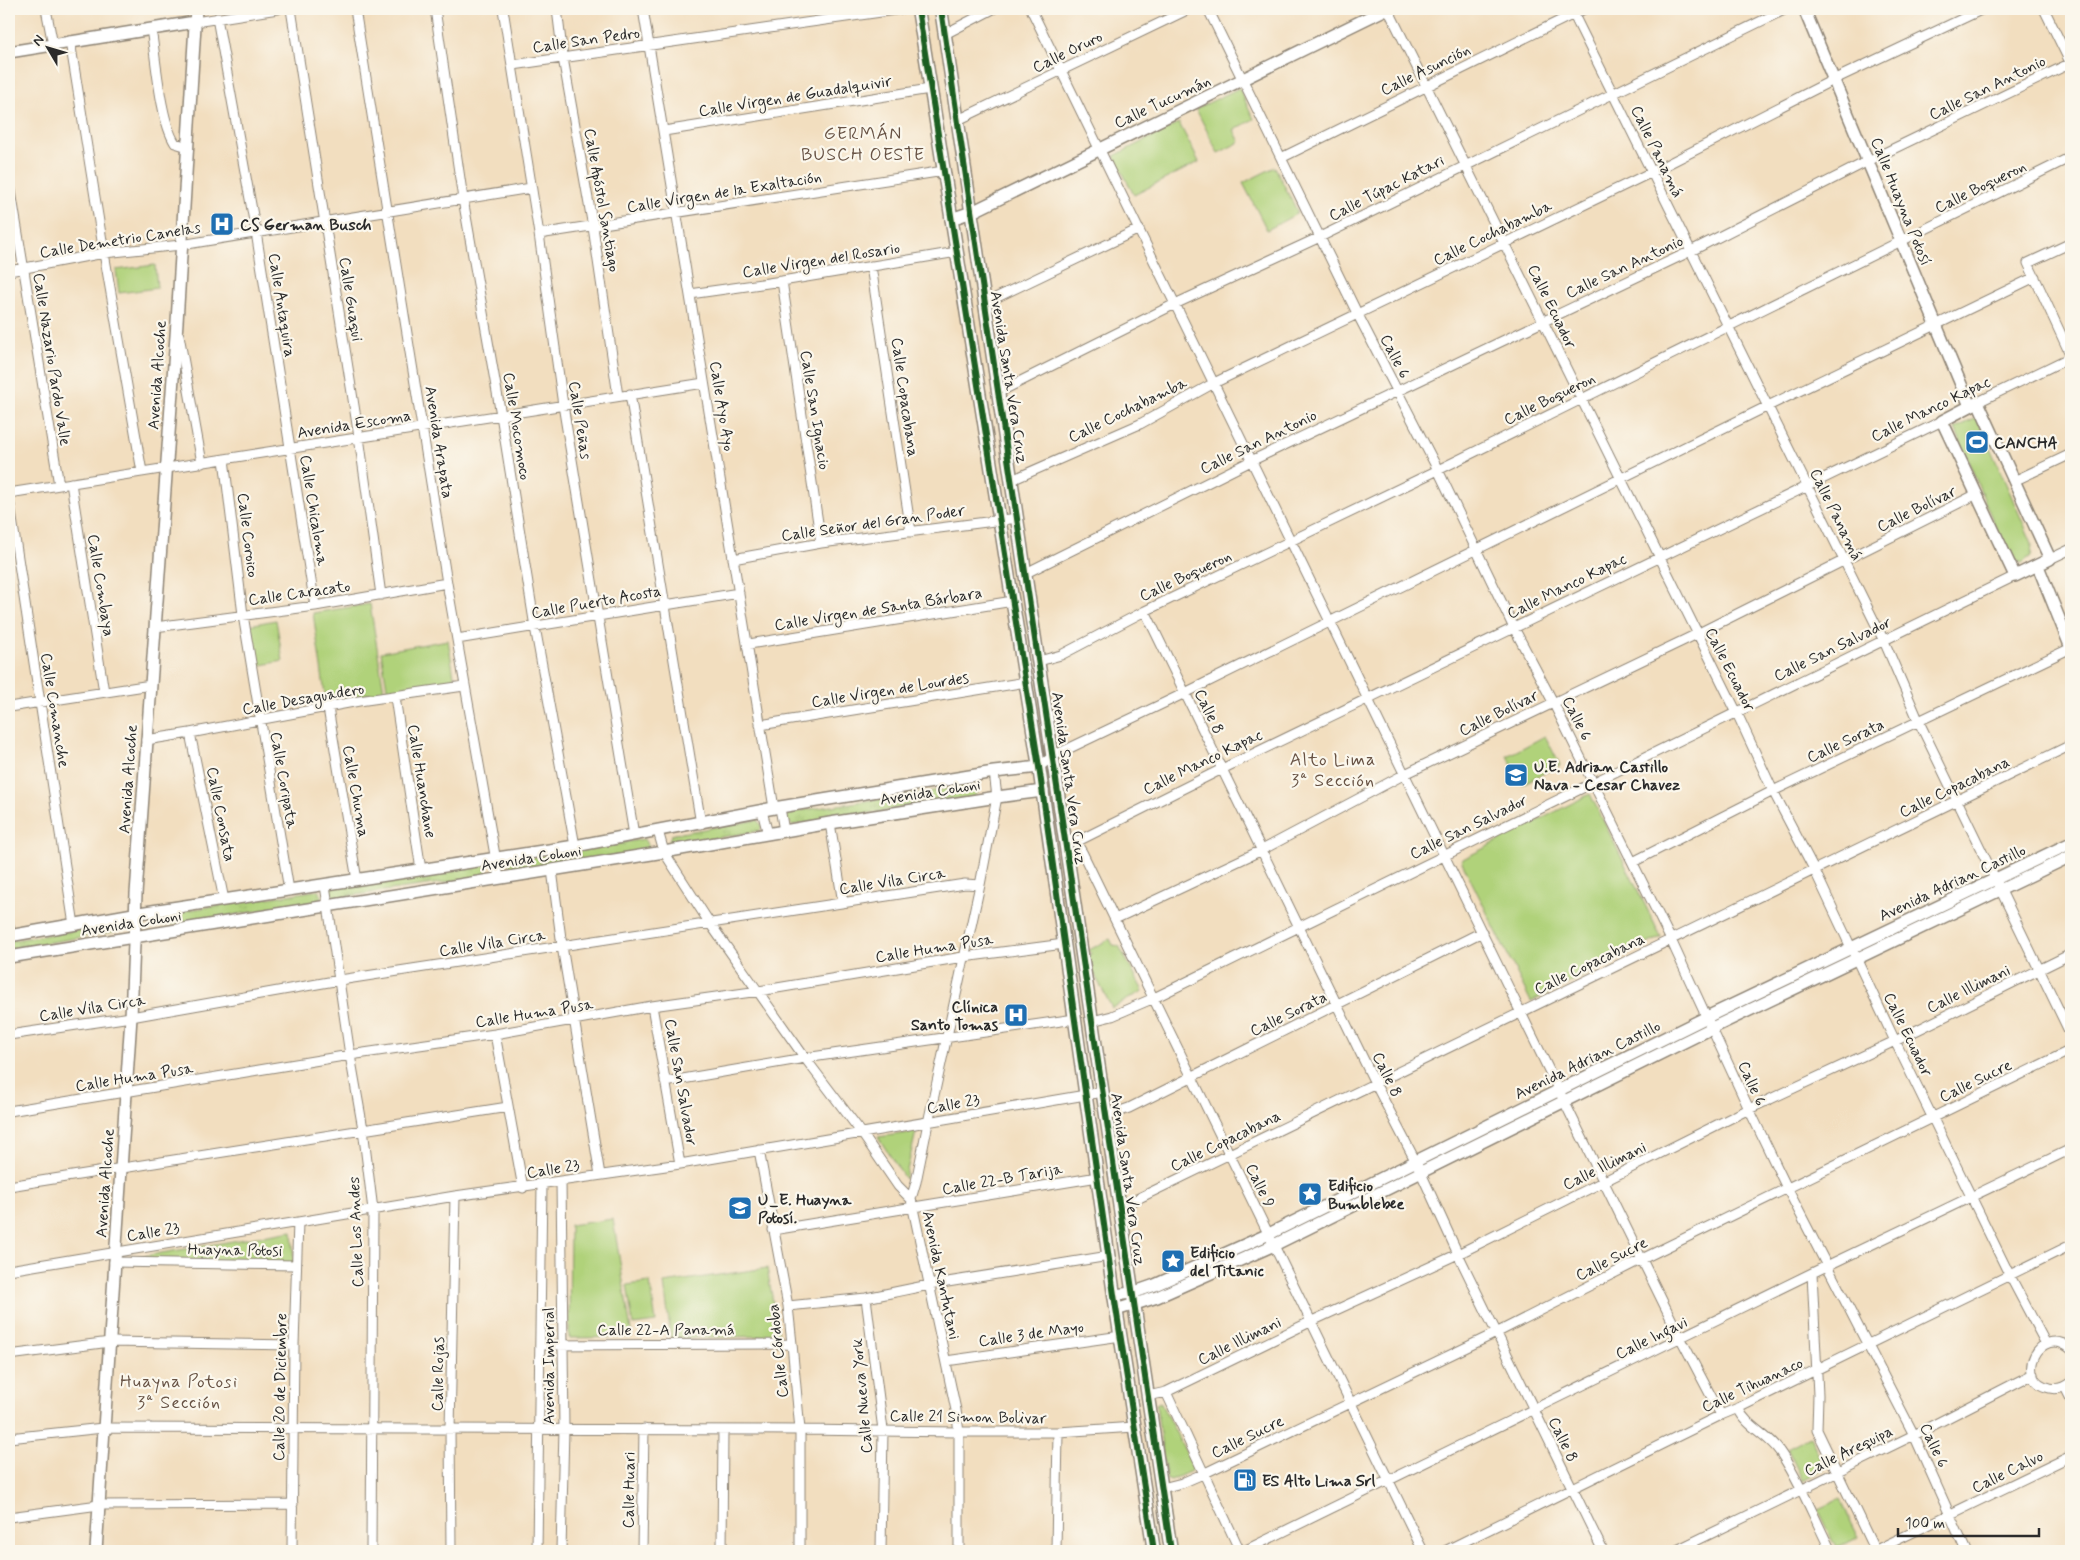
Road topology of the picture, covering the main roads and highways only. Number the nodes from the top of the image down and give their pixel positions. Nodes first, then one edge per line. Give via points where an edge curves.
1 (918, 9) edge
2 (942, 9) edge
3 (1154, 1551) edge
4 (1171, 1551) edge

1 - 3 main road, Avenida Santa Vera Cruz via 1043,791 1116,1310
2 - 4 main road, Avenida Santa Vera Cruz via 1058,790 1070,841 1092,1021

